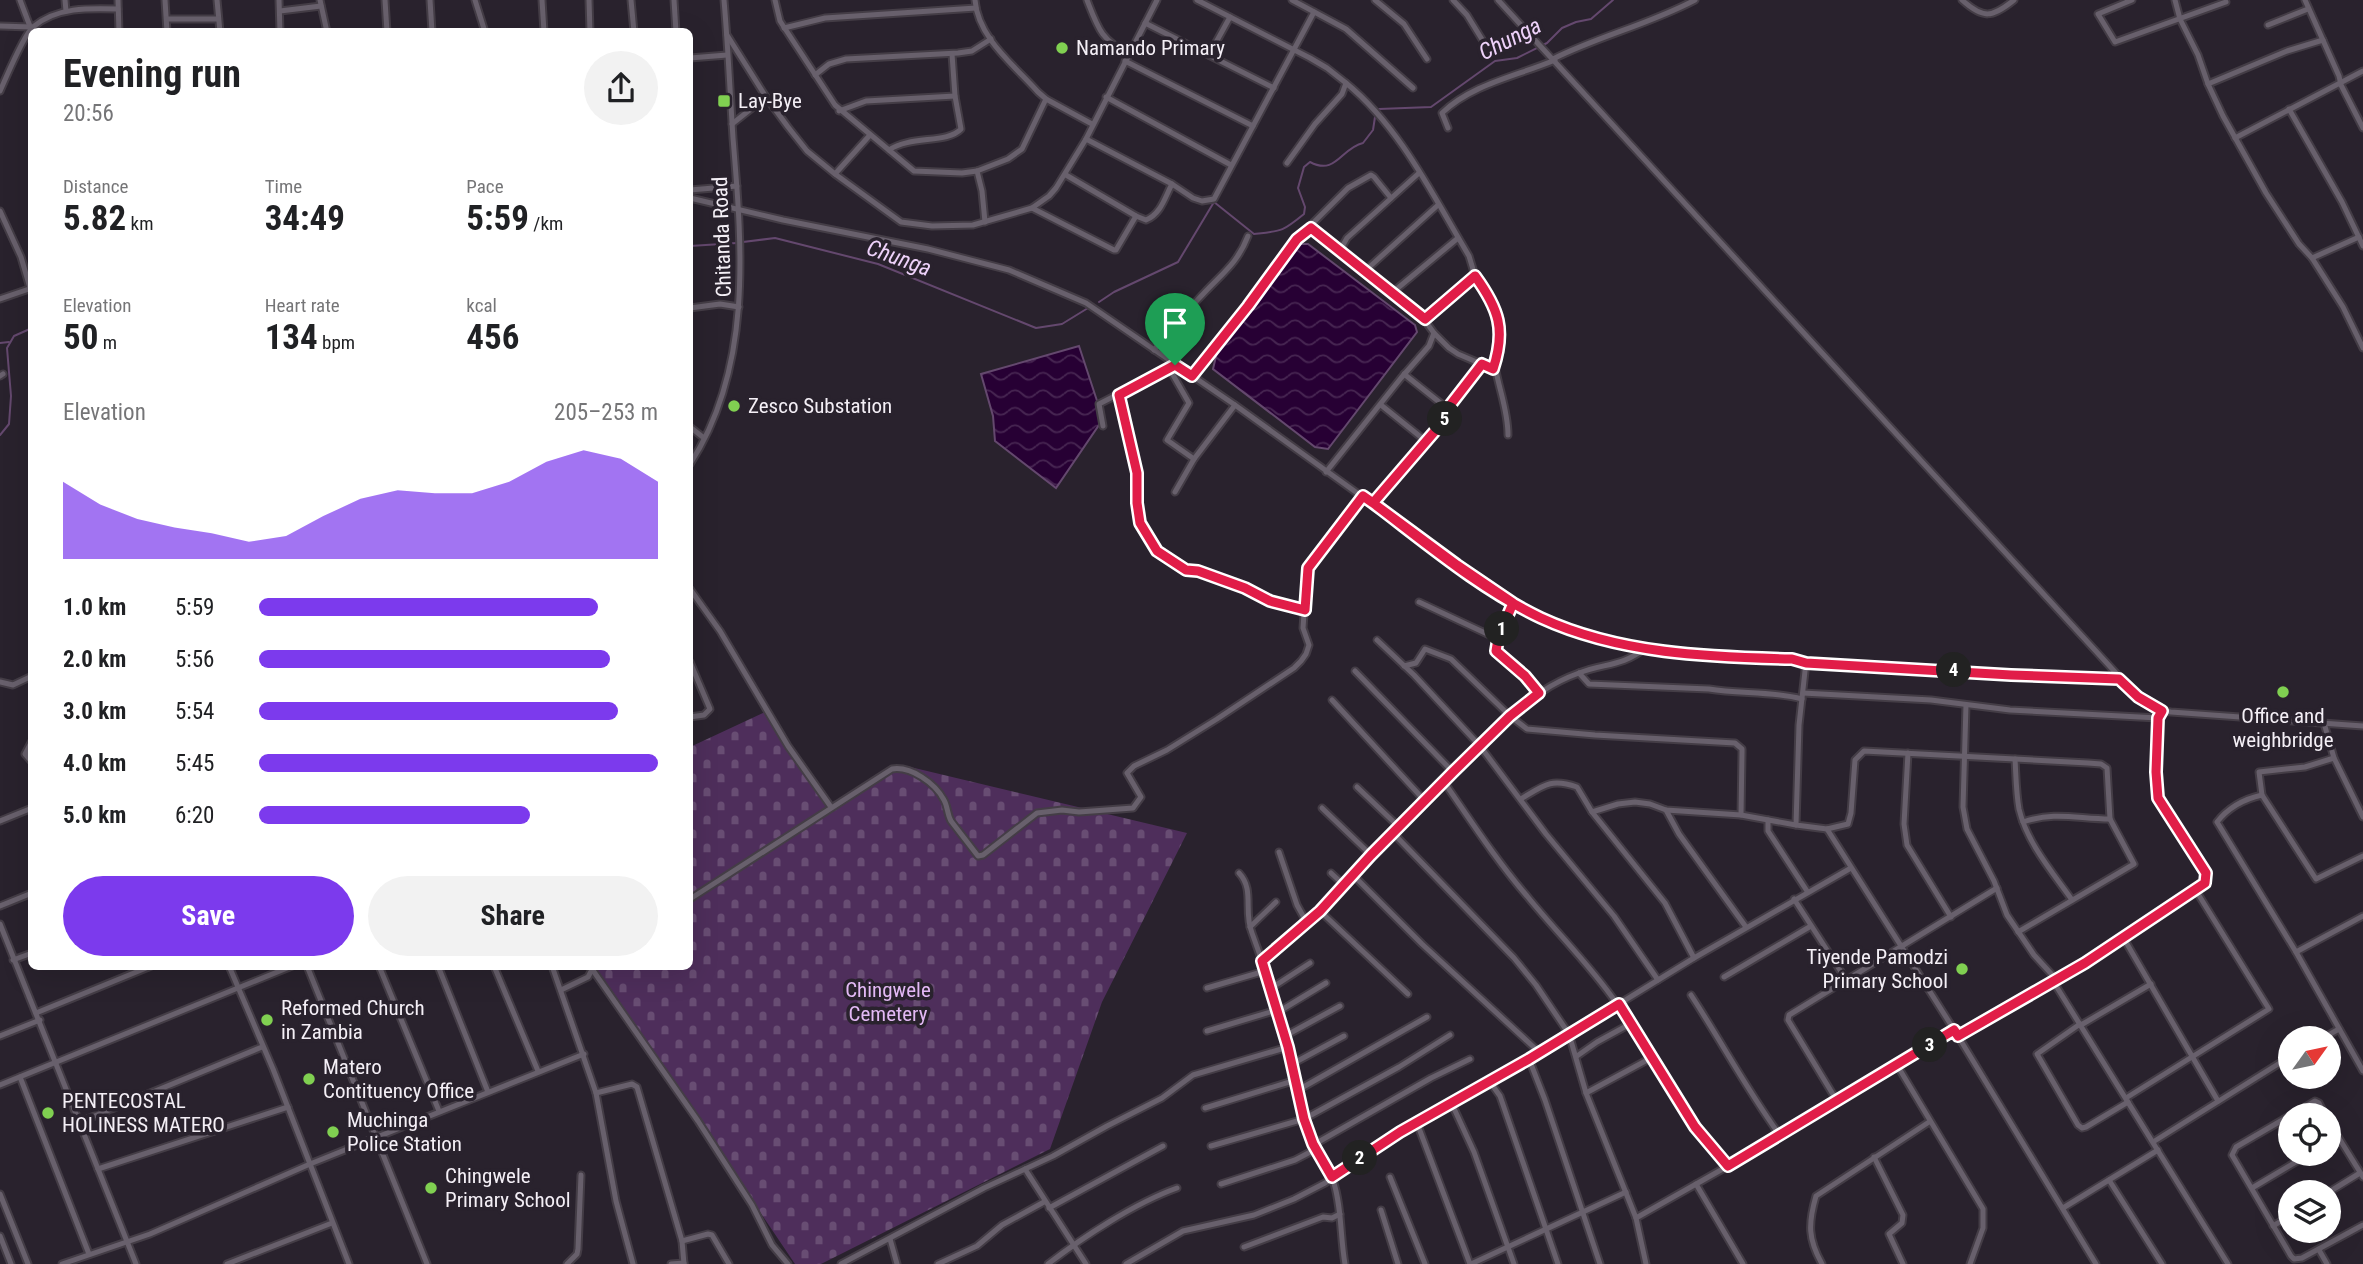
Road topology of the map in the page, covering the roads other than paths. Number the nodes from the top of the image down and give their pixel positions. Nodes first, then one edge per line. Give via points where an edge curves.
1 (20, 0) edge
2 (65, 0) edge
3 (118, 0) edge
4 (165, 0) edge
5 (217, 0) edge
6 (279, 0) edge
7 (385, 0) edge
8 (430, 0) edge
9 (475, 0) edge
10 (542, 0) edge
11 (589, 0) edge
12 (631, 0) edge
13 (674, 0) edge
14 (724, 0) edge
15 (775, 0) edge
16 (975, 0) edge
17 (1087, 0) edge
18 (1157, 0) edge
19 (1197, 0) edge
20 (1292, 0) edge
21 (1375, 0) edge
22 (1452, 0) edge
23 (1499, 0) edge
24 (1695, 0) edge
25 (1962, 0) edge
26 (2014, 0) edge
27 (2132, 0) edge
28 (2175, 0) edge
29 (2305, 0) edge
30 (2122, 2) edge
31 (2226, 2) dead end
32 (321, 3) edge
33 (976, 8) junction
34 (118, 9) junction
35 (2308, 9) junction
36 (66, 11) junction
37 (280, 11) junction
38 (1314, 12) junction
39 (1230, 18) junction
40 (167, 19) junction
41 (218, 19) junction
42 (2180, 19) junction
43 (1145, 23) junction
44 (2268, 25) dead end
45 (0, 26) edge
46 (31, 28) edge
47 (33, 28) edge
48 (119, 28) edge
49 (167, 28) edge
50 (219, 28) edge
51 (280, 28) edge
52 (326, 28) edge
53 (387, 28) edge
54 (432, 28) edge
55 (484, 28) edge
56 (544, 28) edge
57 (590, 28) edge
58 (634, 28) edge
59 (676, 28) edge
60 (784, 28) junction
61 (28, 29) edge
62 (28, 35) edge
63 (727, 35) junction
64 (991, 40) junction
65 (2323, 40) junction
66 (1483, 41) dead end
67 (1293, 51) junction
68 (952, 54) junction
69 (1129, 54) junction
70 (727, 55) junction
71 (1209, 55) junction
72 (693, 58) edge
73 (1427, 59) dead end
74 (1554, 60) junction
75 (1125, 61) junction
76 (2363, 71) edge
77 (815, 75) junction
78 (1346, 83) junction
79 (2208, 85) junction
80 (2341, 85) junction
81 (1274, 88) junction
82 (1413, 88) dead end
83 (0, 91) edge
84 (955, 96) junction
85 (766, 97) junction
86 (1106, 97) junction
87 (1045, 99) junction
88 (2289, 109) junction
89 (839, 111) junction
90 (732, 124) junction
91 (1092, 124) junction
92 (1253, 126) junction
93 (1448, 128) dead end
94 (2363, 128) edge
95 (870, 135) junction
96 (2235, 138) junction
97 (1086, 139) junction
98 (889, 149) junction
99 (1287, 163) dead end
100 (1231, 165) junction
101 (976, 171) junction
102 (1419, 173) junction
103 (835, 174) junction
104 (1066, 175) junction
105 (1172, 184) junction
106 (737, 186) junction
107 (693, 190) edge
108 (1391, 198) junction
109 (693, 199) edge
110 (1438, 205) junction
111 (738, 208) junction
112 (1032, 208) junction
113 (0, 211) edge
114 (1136, 216) junction
115 (985, 222) junction
116 (1311, 228) junction
117 (1248, 236) dead end
118 (2358, 237) junction
119 (1458, 238) junction
120 (2363, 246) edge
121 (1342, 253) junction
122 (2312, 258) junction
123 (1366, 270) junction
124 (1475, 276) junction
125 (28, 280) edge
126 (28, 289) edge
127 (1393, 292) junction
128 (0, 299) edge
129 (739, 307) junction
130 (693, 308) edge
131 (1425, 319) junction
132 (1434, 333) junction
133 (2363, 348) edge
134 (1154, 350) junction
135 (1482, 364) junction
136 (1172, 367) junction
137 (1493, 369) junction
138 (1404, 374) junction
139 (1192, 376) junction
140 (1119, 395) junction
141 (1235, 405) junction
142 (1381, 405) junction
143 (1448, 409) junction
144 (1103, 426) dead end
145 (693, 431) edge
146 (1508, 435) dead end
147 (704, 438) junction
148 (1427, 442) junction
149 (693, 458) edge
150 (1194, 459) junction
151 (1326, 472) junction
152 (1175, 492) dead end
153 (1363, 496) junction
154 (1373, 503) junction
155 (693, 593) edge
156 (1419, 602) dead end
157 (1513, 603) junction
158 (1305, 610) junction
159 (1498, 639) junction
160 (1377, 640) dead end
161 (1644, 648) junction
162 (1806, 663) junction
163 (1404, 666) junction
164 (693, 669) edge
165 (1355, 671) dead end
166 (1579, 673) junction
167 (28, 678) edge
168 (2119, 679) junction
169 (0, 682) edge
170 (1539, 693) junction
171 (1803, 696) junction
172 (1332, 700) dead end
173 (1966, 705) junction
174 (2162, 711) junction
175 (1510, 716) junction
176 (693, 717) edge
177 (2158, 718) junction
178 (2324, 723) junction
179 (2363, 726) edge
180 (1480, 746) junction
181 (1908, 753) junction
182 (1964, 756) junction
183 (2334, 758) junction
184 (2015, 759) junction
185 (1453, 772) junction
186 (1444, 782) junction
187 (1357, 787) dead end
188 (2262, 795) junction
189 (1521, 799) junction
190 (1425, 802) junction
191 (831, 807) junction
192 (1322, 808) dead end
193 (28, 810) edge
194 (1666, 810) junction
195 (1592, 812) junction
196 (1741, 815) junction
197 (2363, 817) edge
198 (2110, 818) junction
199 (1768, 820) junction
200 (0, 821) edge
201 (2023, 822) junction
202 (1796, 825) junction
203 (1399, 827) junction
204 (1828, 829) junction
205 (1393, 833) junction
206 (1279, 852) dead end
207 (1371, 855) junction
208 (2363, 856) edge
209 (1851, 868) junction
210 (1238, 873) dead end
211 (1331, 873) dead end
212 (1353, 875) junction
213 (1344, 885) junction
214 (1997, 888) junction
215 (2195, 889) junction
216 (1807, 891) junction
217 (28, 895) edge
218 (693, 898) edge
219 (1794, 899) junction
220 (2072, 900) junction
221 (1276, 902) dead end
222 (0, 906) edge
223 (1320, 911) junction
224 (2363, 916) edge
225 (1951, 917) junction
226 (1307, 923) junction
227 (0, 924) edge
228 (1811, 926) junction
229 (1250, 927) junction
230 (1746, 927) junction
231 (2018, 932) junction
232 (2123, 937) junction
233 (1901, 948) junction
234 (2296, 952) junction
235 (28, 954) edge
236 (1694, 958) junction
237 (13, 960) junction
238 (1262, 961) junction
239 (1310, 963) dead end
240 (141, 970) edge
241 (231, 970) edge
242 (282, 970) edge
243 (309, 970) edge
244 (381, 970) edge
245 (440, 970) edge
246 (496, 970) edge
247 (554, 970) edge
248 (591, 970) edge
249 (595, 970) edge
250 (1265, 971) junction
251 (1724, 976) dead end
252 (1658, 980) junction
253 (2055, 980) junction
254 (1847, 981) junction
255 (1326, 983) dead end
256 (2151, 984) junction
257 (238, 988) junction
258 (1207, 988) dead end
259 (1270, 989) junction
260 (561, 990) junction
261 (1408, 994) dead end
262 (1691, 995) dead end
263 (1618, 1004) junction
264 (1340, 1006) dead end
265 (1277, 1011) junction
266 (36, 1013) junction
267 (1427, 1017) dead end
268 (40, 1020) junction
269 (1630, 1024) junction
270 (2081, 1025) junction
271 (2337, 1026) edge
272 (1206, 1031) dead end
273 (1956, 1033) junction
274 (1569, 1034) junction
275 (2342, 1034) edge
276 (1450, 1035) dead end
277 (0, 1036) edge
278 (1285, 1036) junction
279 (1344, 1036) dead end
280 (262, 1047) junction
281 (1288, 1047) junction
282 (1539, 1052) junction
283 (2363, 1053) edge
284 (584, 1054) junction
285 (2192, 1055) junction
286 (1577, 1056) junction
287 (2356, 1057) junction
288 (1651, 1058) junction
289 (1471, 1059) dead end
290 (1529, 1059) junction
291 (55, 1062) junction
292 (1292, 1064) junction
293 (2278, 1064) edge
294 (1897, 1065) junction
295 (537, 1071) junction
296 (2363, 1071) edge
297 (20, 1077) junction
298 (1296, 1080) junction
299 (1490, 1082) junction
300 (0, 1085) edge
301 (1298, 1090) junction
302 (488, 1091) junction
303 (596, 1093) junction
304 (1586, 1093) junction
305 (2127, 1100) junction
306 (1837, 1101) junction
307 (2218, 1101) junction
308 (1451, 1102) junction
309 (288, 1107) junction
310 (1205, 1108) dead end
311 (439, 1111) junction
312 (1304, 1119) junction
313 (80, 1122) junction
314 (1929, 1122) junction
315 (1418, 1123) junction
316 (2278, 1123) edge
317 (1779, 1134) junction
318 (376, 1138) junction
319 (2153, 1142) junction
320 (2341, 1143) edge
321 (1163, 1146) dead end
322 (1212, 1146) dead end
323 (1315, 1147) junction
324 (2158, 1150) junction
325 (1874, 1157) junction
326 (310, 1164) junction
327 (1728, 1166) junction
328 (2289, 1166) edge
329 (98, 1169) junction
330 (1025, 1169) junction
331 (581, 1175) dead end
332 (2362, 1175) edge
333 (1332, 1177) junction
334 (1390, 1177) dead end
335 (2109, 1180) junction
336 (1221, 1184) dead end
337 (1696, 1184) junction
338 (2341, 1186) edge
339 (1177, 1188) dead end
340 (2252, 1188) junction
341 (1626, 1192) junction
342 (0, 1194) edge
343 (1044, 1202) junction
344 (1049, 1208) junction
345 (2063, 1208) junction
346 (1381, 1210) dead end
347 (1584, 1212) junction
348 (1340, 1214) junction
349 (1636, 1218) junction
350 (332, 1223) junction
351 (2278, 1223) edge
352 (2363, 1225) edge
353 (2273, 1226) junction
354 (1547, 1229) junction
355 (0, 1236) edge
356 (890, 1239) junction
357 (682, 1241) junction
358 (128, 1242) junction
359 (1073, 1244) junction
360 (1244, 1247) dead end
361 (1508, 1247) junction
362 (2319, 1250) junction
363 (89, 1254) junction
364 (81, 1257) junction
365 (11, 1264) edge
366 (28, 1264) edge
367 (62, 1264) edge
368 (83, 1264) edge
369 (136, 1264) edge
370 (227, 1264) edge
371 (349, 1264) edge
372 (427, 1264) edge
373 (566, 1264) edge
374 (633, 1264) edge
375 (671, 1264) edge
376 (684, 1264) edge
377 (729, 1264) edge
378 (788, 1264) edge
379 (841, 1264) edge
380 (897, 1264) edge
381 (939, 1264) edge
382 (1048, 1264) edge
383 (1086, 1264) edge
384 (1126, 1264) edge
385 (1345, 1264) edge
386 (1398, 1264) edge
387 (1425, 1264) edge
388 (1470, 1264) edge
389 (1514, 1264) edge
390 (1558, 1264) edge
391 (1600, 1264) edge
392 (1646, 1264) edge
393 (1743, 1264) edge
394 (1822, 1264) edge
395 (1903, 1264) edge
396 (1970, 1264) edge
397 (2096, 1264) edge
398 (2162, 1264) edge
399 (2228, 1264) edge
400 (2327, 1264) edge

1 - 46 street
2 - 36 street
3 - 34 street
4 - 40 street
5 - 41 street
6 - 37 street
7 - 53 street
8 - 54 street
9 - 55 street
10 - 56 street
11 - 57 street
12 - 58 street
13 - 59 street
14 - 63 street, Chitanda Road
15 - 60 street
16 - 33 street
17 - 69 street via 1101,33
18 - 43 street
19 - 39 street
20 - 38 street
21 - 73 street via 1404,24
22 - 66 street
23 - 74 street
24 - 74 street
25 - 26 street via 1985,15
27 - 30 street
28 - 42 street
29 - 35 street
30 - 42 street via 2098,14 2115,42
31 - 42 street
32 - 37 street
32 - 52 street
33 - 60 street via 825,18
33 - 64 street
34 - 36 street
34 - 48 street
35 - 44 street
35 - 65 street
36 - 47 street
37 - 51 street
38 - 67 street
38 - 82 street via 1346,29
39 - 67 street
39 - 71 street
40 - 41 street
40 - 49 street
41 - 50 street
42 - 79 street
43 - 69 street
43 - 71 street
45 - 61 street
60 - 77 street
62 - 83 street
63 - 70 street, Chitanda Road
63 - 85 street
64 - 68 street via 972,51
64 - 87 street
65 - 79 street
65 - 80 street
67 - 78 street
67 - 81 street
68 - 77 street via 846,59
68 - 84 street
69 - 75 street
70 - 72 street
70 - 90 street, Chitanda Road
71 - 81 street
74 - 93 street via 1455,101 1443,113
74 - 168 street
75 - 86 street
75 - 92 street
76 - 80 street
77 - 89 street
78 - 99 street via 1338,100
78 - 102 street via 1385,120
79 - 96 street
80 - 88 street
80 - 94 street
81 - 92 street
84 - 89 street via 866,101
84 - 98 street via 961,126 954,135
85 - 90 street
85 - 103 street via 807,150
86 - 91 street
86 - 100 street
87 - 91 street
87 - 101 street via 1022,149
88 - 96 street
88 - 118 street
89 - 95 street
90 - 106 street, Chitanda Road
91 - 97 street
92 - 100 street
95 - 98 street
95 - 103 street
96 - 122 street via 2266,193
97 - 104 street
97 - 105 street
98 - 101 street via 914,170
100 - 105 street via 1214,199 1208,201
101 - 115 street
102 - 108 street
102 - 110 street
103 - 115 street via 901,222 946,226
104 - 112 street
104 - 114 street
105 - 114 street via 1154,216
106 - 107 street
106 - 111 street, Chitanda Road
108 - 116 street via 1374,177 1367,176 1348,188
108 - 121 street via 1348,238
109 - 111 street
110 - 119 street
110 - 123 street
111 - 129 street, Chitanda Road
111 - 134 street via 1009,270 1095,308
112 - 114 street via 1114,250
112 - 115 street
113 - 125 street
116 - 121 street
116 - 139 street via 1291,247
117 - 134 street via 1225,273
118 - 120 street
118 - 122 street
119 - 124 street
119 - 127 street
121 - 123 street
122 - 133 street
123 - 127 street
124 - 131 street
124 - 137 street via 1498,321 1500,344
126 - 128 street
127 - 131 street
129 - 130 street
129 - 147 street, Chitanda Road via 722,393
131 - 132 street
132 - 135 street via 1458,354
132 - 138 street
134 - 136 street
135 - 137 street
135 - 143 street
136 - 139 street
136 - 140 street
136 - 150 street via 1189,403 1167,440
137 - 146 street via 1503,396
138 - 142 street
138 - 143 street
139 - 141 street
140 - 144 street via 1099,404
140 - 158 street via 1137,473 1140,523 1157,551 1186,570
141 - 150 street
141 - 151 street
142 - 148 street
142 - 151 street
143 - 148 street
145 - 147 street
147 - 149 street, Chitanda Road
148 - 154 street
150 - 152 street
151 - 153 street
153 - 154 street
153 - 158 street via 1308,568
154 - 157 street
155 - 191 street
156 - 159 street
157 - 159 street
157 - 161 street via 1580,632
158 - 191 street via 1303,628 1309,645 1301,661 1217,719 1134,766 1127,773 1141,797 1133,808 1037,813 978,856 951,821 940,793 920,776 903,770 892,769
159 - 170 street via 1498,654
160 - 163 street
161 - 162 street
161 - 166 street via 1627,660
162 - 168 street
162 - 171 street
163 - 175 street via 1416,663 1425,649 1451,659
163 - 180 street
164 - 176 street via 710,709
165 - 185 street
166 - 170 street
166 - 171 street via 1589,684
167 - 169 street via 13,685
168 - 174 street
170 - 175 street
171 - 173 street
171 - 202 street
172 - 190 street
173 - 177 street
173 - 182 street
174 - 177 street
174 - 178 street
175 - 180 street
175 - 196 street via 1531,730 1735,743 1742,749
177 - 215 street via 2158,798 2206,873 2205,883
178 - 179 street
178 - 183 street
180 - 185 street
180 - 189 street
181 - 182 street
181 - 204 street via 1875,750 1859,755 1850,820
181 - 225 street via 1907,845
182 - 184 street
182 - 214 street via 1965,822
183 - 188 street via 2305,767 2259,772
183 - 197 street
184 - 198 street via 2105,765
184 - 201 street
185 - 186 street
186 - 190 street
186 - 263 street via 1494,856
187 - 203 street
188 - 208 street via 2314,878
188 - 234 street via 2242,802 2217,822
189 - 195 street via 1548,783 1562,782 1577,787
189 - 252 street via 1614,916
190 - 203 street
191 - 218 street
192 - 207 street
193 - 200 street
194 - 195 street via 1635,802
194 - 196 street
194 - 230 street
195 - 236 street via 1665,903
196 - 199 street
198 - 201 street via 2061,815
198 - 220 street via 2134,864
199 - 202 street
199 - 216 street via 1768,831
201 - 220 street
202 - 204 street
203 - 205 street
204 - 209 street
205 - 207 street
205 - 274 street via 1514,958
206 - 226 street
207 - 212 street
209 - 216 street
209 - 233 street
210 - 229 street via 1246,882
211 - 213 street
212 - 213 street
212 - 282 street
213 - 223 street
214 - 225 street
214 - 231 street
215 - 232 street
215 - 285 street via 2269,1009
216 - 219 street
217 - 222 street
219 - 228 street
219 - 230 street
220 - 231 street
221 - 229 street
223 - 226 street
223 - 261 street
224 - 234 street
225 - 233 street
226 - 238 street
227 - 237 street
228 - 251 street
228 - 254 street
229 - 238 street
230 - 236 street
231 - 253 street
232 - 253 street
232 - 256 street
233 - 254 street
233 - 273 street
234 - 271 street
235 - 237 street
236 - 252 street
237 - 266 street
238 - 250 street
239 - 259 street
240 - 266 street
241 - 257 street
242 - 257 street
243 - 318 street
244 - 311 street
245 - 302 street
246 - 295 street
247 - 260 street
248 - 260 street
249 - 378 street
250 - 258 street
250 - 259 street
252 - 263 street
253 - 270 street
253 - 273 street
254 - 306 street via 1788,1018
255 - 265 street
256 - 270 street
256 - 285 street
257 - 280 street
257 - 291 street
259 - 265 street
260 - 284 street
262 - 317 street
263 - 269 street
263 - 274 street
264 - 278 street
265 - 272 street
265 - 278 street
266 - 268 street
267 - 301 street
268 - 277 street
268 - 291 street
269 - 286 street
269 - 288 street
270 - 305 street
270 - 305 street via 2037,1054 2078,1125 2086,1127
273 - 294 street
273 - 345 street
274 - 282 street
274 - 286 street
275 - 287 street
276 - 312 street
278 - 281 street
279 - 292 street
280 - 309 street
280 - 313 street
281 - 292 street
281 - 330 street via 1193,1075 1162,1098
282 - 290 street
283 - 287 street
284 - 295 street
284 - 303 street
285 - 305 street
285 - 307 street
286 - 304 street
287 - 296 street
288 - 304 street
288 - 327 street via 1695,1127
289 - 323 street via 1430,1078
290 - 299 street
290 - 347 street
291 - 297 street
291 - 313 street
292 - 298 street
293 - 307 street
294 - 306 street
294 - 314 street
295 - 302 street
297 - 300 street
297 - 363 street
298 - 301 street
298 - 310 street
299 - 308 street
299 - 354 street via 1500,1096
301 - 312 street
302 - 311 street
303 - 357 street via 632,1084 637,1087
303 - 374 street
304 - 341 street
305 - 319 street
306 - 317 street
307 - 319 street
308 - 315 street
308 - 361 street
309 - 326 street
309 - 329 street
311 - 318 street
312 - 322 street
312 - 323 street
313 - 329 street
314 - 325 street
314 - 396 street via 1983,1209 1983,1228
315 - 333 street
315 - 388 street
316 - 340 street via 2232,1152
317 - 327 street
318 - 326 street
318 - 372 street
319 - 324 street
320 - 332 street
321 - 344 street
323 - 333 street
323 - 336 street via 1295,1160
324 - 335 street
324 - 399 street
325 - 394 street via 1816,1196 1811,1244
325 - 395 street via 1903,1215 1902,1223 1889,1234
326 - 350 street
326 - 358 street
327 - 337 street
328 - 340 street
329 - 358 street
330 - 343 street
330 - 356 street
331 - 373 street via 578,1249
332 - 338 street
333 - 348 street
333 - 384 street via 1254,1215 1183,1231
334 - 387 street
335 - 345 street
335 - 398 street
337 - 349 street
337 - 393 street
339 - 359 street
340 - 353 street
341 - 347 street
341 - 349 street
342 - 366 street
343 - 344 street
343 - 381 street via 1002,1225 977,1246
344 - 359 street
345 - 397 street
346 - 386 street
347 - 354 street
347 - 391 street
348 - 360 street
348 - 385 street
349 - 392 street
350 - 370 street
350 - 371 street
351 - 353 street
352 - 362 street
353 - 362 street via 2294,1259
354 - 361 street
354 - 390 street
355 - 365 street
356 - 379 street
356 - 380 street
357 - 376 street
357 - 377 street via 712,1235
358 - 363 street
358 - 369 street
359 - 382 street
359 - 383 street
361 - 388 street
361 - 389 street
362 - 400 street
363 - 364 street
364 - 367 street
364 - 368 street
375 - 376 street

